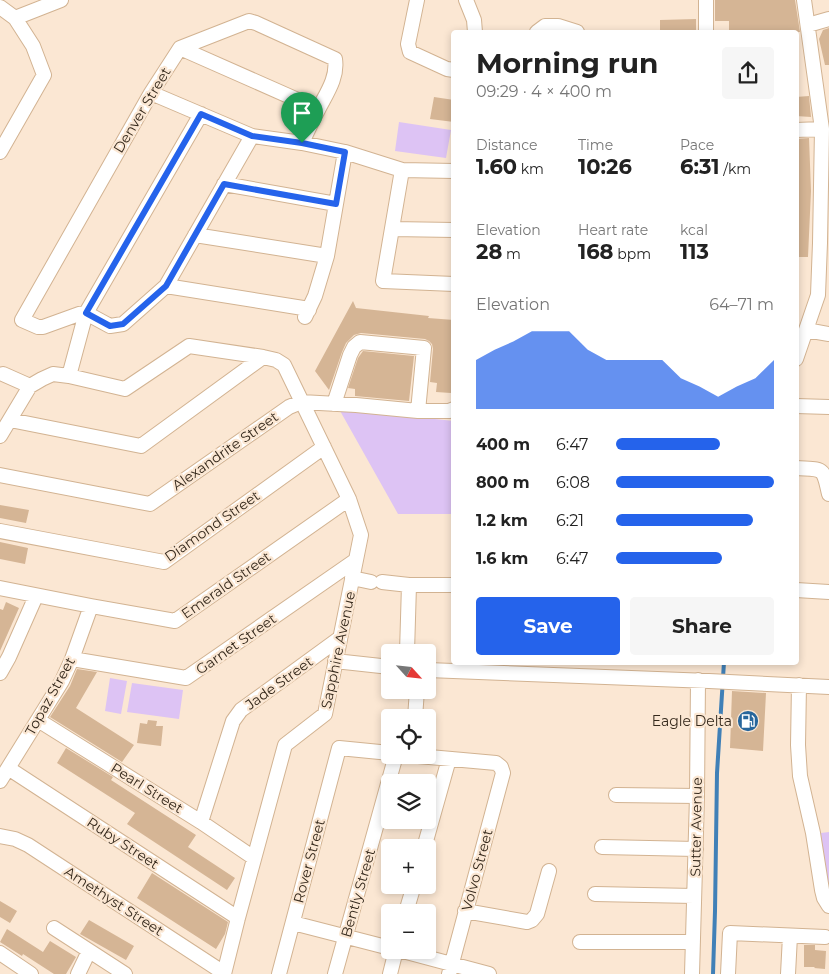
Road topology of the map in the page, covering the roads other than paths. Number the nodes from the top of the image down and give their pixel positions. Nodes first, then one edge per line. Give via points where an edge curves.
1 (61, 0) edge
2 (417, 0) edge
3 (466, 0) edge
4 (706, 0) edge
5 (804, 0) edge
6 (0, 7) edge
7 (15, 18) junction
8 (829, 19) edge
9 (808, 25) junction
10 (541, 29) edge
11 (475, 30) edge
12 (570, 30) edge
13 (706, 30) edge
14 (180, 48) junction
15 (451, 70) edge
16 (151, 93) junction
17 (318, 109) junction
18 (201, 114) junction
19 (822, 129) junction
20 (799, 130) edge
21 (252, 136) junction
22 (302, 143) junction
23 (0, 152) edge
24 (345, 152) junction
25 (402, 170) junction
26 (451, 171) edge
27 (224, 184) junction
28 (336, 204) junction
29 (392, 229) junction
30 (451, 230) edge
31 (195, 235) junction
32 (825, 243) edge
33 (327, 256) junction
34 (451, 284) edge
35 (166, 286) junction
36 (86, 313) junction
37 (806, 330) junction
38 (829, 334) edge
39 (799, 350) edge
40 (263, 357) junction
41 (4, 374) dead end
42 (69, 376) junction
43 (30, 386) junction
44 (301, 402) junction
45 (334, 404) junction
46 (799, 406) edge
47 (829, 407) edge
48 (451, 410) edge
49 (418, 411) junction
50 (10, 420) junction
51 (0, 436) edge
52 (324, 447) junction
53 (799, 468) edge
54 (0, 475) edge
55 (829, 494) edge
56 (349, 499) junction
57 (0, 531) edge
58 (356, 560) junction
59 (352, 578) junction
60 (409, 584) junction
61 (451, 585) edge
62 (0, 588) edge
63 (799, 590) edge
64 (829, 592) edge
65 (36, 596) junction
66 (91, 606) junction
67 (340, 638) junction
68 (407, 644) edge
69 (72, 659) junction
70 (335, 661) junction
71 (381, 666) edge
72 (436, 670) edge
73 (0, 673) edge
74 (704, 680) junction
75 (799, 686) junction
76 (829, 687) edge
77 (38, 720) junction
78 (381, 752) edge
79 (436, 758) edge
80 (449, 759) junction
81 (394, 764) edge
82 (8, 768) junction
83 (0, 781) edge
84 (616, 795) dead end
85 (697, 796) junction
86 (202, 822) junction
87 (0, 836) edge
88 (427, 839) edge
89 (602, 847) dead end
90 (696, 849) junction
91 (254, 858) junction
92 (549, 871) dead end
93 (594, 894) dead end
94 (694, 896) junction
95 (829, 906) edge
96 (465, 911) junction
97 (238, 918) junction
98 (293, 923) junction
99 (54, 928) dead end
100 (346, 936) junction
101 (790, 936) junction
102 (825, 937) dead end
103 (580, 942) dead end
104 (693, 942) junction
105 (381, 946) edge
106 (89, 951) junction
107 (0, 953) edge
108 (394, 959) edge
109 (422, 959) edge
110 (450, 969) edge
111 (224, 973) edge
112 (31, 974) edge
113 (78, 974) edge
114 (124, 974) edge
115 (279, 974) edge
116 (335, 974) edge
117 (390, 974) edge
118 (489, 974) edge
119 (692, 974) edge
120 (728, 974) edge
121 (788, 974) edge

1 - 7 street
2 - 15 street via 408,44 410,52
3 - 11 street
4 - 13 street
5 - 9 street
6 - 7 street
7 - 23 street via 33,46 44,75
8 - 9 street
9 - 19 street
10 - 12 street via 558,26
14 - 16 street, Denver Street
14 - 17 street
14 - 17 street via 249,21 256,23 335,59 337,69 328,94
16 - 18 street
16 - 36 street, Denver Street via 22,320 43,327
17 - 22 street
18 - 21 street
18 - 36 street
19 - 20 street
19 - 32 street
21 - 22 street
21 - 27 street
22 - 24 street
24 - 25 street
24 - 28 street
25 - 26 street
25 - 29 street
27 - 28 street
27 - 31 street
28 - 33 street
29 - 30 street
29 - 34 street via 383,281
31 - 33 street
31 - 35 street
32 - 37 street via 818,295
33 - 35 street via 307,314 303,308
35 - 36 street via 123,324 110,326
36 - 42 street
37 - 38 street
37 - 39 street
40 - 42 street via 189,346 125,389
40 - 44 street via 284,366
40 - 50 street via 141,446
41 - 43 street
42 - 43 street via 53,374
43 - 50 street
44 - 45 street
44 - 52 street, Sapphire Avenue
44 - 54 street, Alexandrite Street via 288,407 150,504
45 - 49 street
45 - 49 street via 350,355 360,342 424,348
46 - 47 street
48 - 49 street
50 - 51 street
52 - 56 street, Sapphire Avenue
52 - 57 street, Diamond Street via 164,562
53 - 55 street via 818,469 825,474
56 - 58 street, Sapphire Avenue via 361,535
56 - 66 street, Emerald Street via 176,621
58 - 59 street, Sapphire Avenue
58 - 69 street, Garnet Street via 186,678
59 - 60 street
59 - 67 street, Sapphire Avenue
60 - 61 street
60 - 68 street
62 - 65 street, Emerald Street
63 - 64 street
65 - 66 street, Emerald Street
65 - 73 street
66 - 69 street, Topaz Street
67 - 70 street, Sapphire Avenue
67 - 86 street, Jade Street via 240,710 233,721
69 - 77 street, Topaz Street
70 - 71 street
70 - 91 street, Sapphire Avenue via 325,714 285,745
72 - 74 street
74 - 75 street
74 - 85 street, Sutter Avenue
75 - 76 street
75 - 95 street via 800,776 822,890
77 - 82 street, Topaz Street
77 - 86 street, Pearl Street
78 - 98 street, Rover Street via 339,748
79 - 80 street
80 - 88 street
80 - 96 street, Volvo Street via 496,763 504,774
81 - 100 street, Bently Street
82 - 83 street, Topaz Street
82 - 97 street, Ruby Street
84 - 85 street
85 - 90 street, Sutter Avenue
86 - 91 street, Pearl Street
87 - 111 street, Amethyst Street via 28,845
89 - 90 street
90 - 94 street, Sutter Avenue
91 - 97 street, Sapphire Avenue
92 - 96 street via 537,914 532,920 527,922
93 - 94 street
94 - 104 street, Sutter Avenue
96 - 110 street, Volvo Street
97 - 111 street, Sapphire Avenue
98 - 100 street
98 - 115 street, Rover Street
99 - 106 street
100 - 105 street
100 - 116 street, Bently Street
101 - 102 street
101 - 120 street via 730,933
101 - 121 street
103 - 104 street
104 - 119 street, Sutter Avenue
106 - 113 street
106 - 114 street
107 - 112 street
108 - 117 street
109 - 110 street
110 - 118 street

